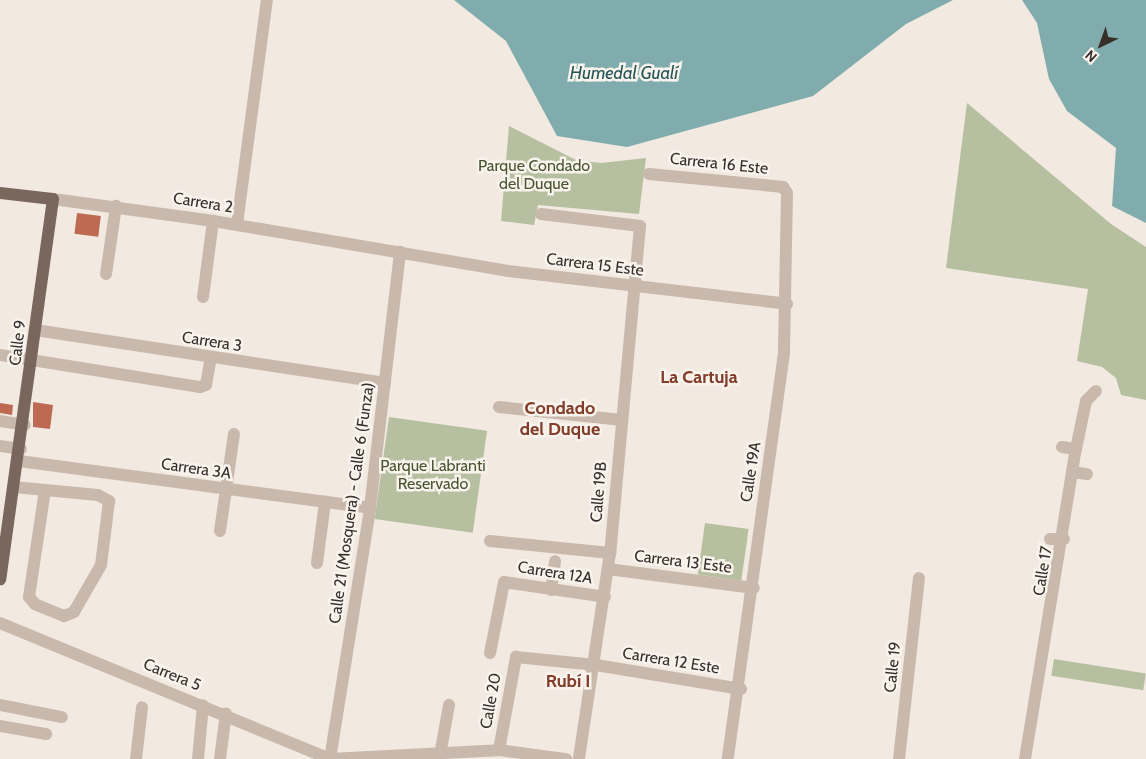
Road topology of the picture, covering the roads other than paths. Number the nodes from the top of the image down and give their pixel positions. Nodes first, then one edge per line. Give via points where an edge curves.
1 (267, 0) edge
2 (649, 174) dead end
3 (786, 189) joint
4 (0, 193) edge
5 (53, 199) junction
6 (116, 206) junction
7 (541, 214) dead end
8 (213, 220) junction
9 (237, 224) junction
10 (400, 252) junction
11 (106, 274) dead end
12 (633, 286) junction
13 (203, 297) dead end
14 (787, 304) junction
15 (35, 330) junction
16 (0, 355) edge
17 (210, 358) junction
18 (32, 360) junction
19 (389, 377) junction
20 (1096, 390) dead end
21 (499, 407) dead end
22 (622, 420) junction
23 (0, 421) edge
24 (25, 425) junction
25 (234, 434) dead end
26 (0, 446) edge
27 (1062, 447) dead end
28 (1076, 449) junction
29 (20, 455) junction
30 (1072, 472) junction
31 (1087, 474) dead end
32 (14, 487) junction
33 (226, 489) junction
34 (45, 490) junction
35 (325, 502) junction
36 (370, 508) junction
37 (220, 531) dead end
38 (1050, 539) dead end
39 (1064, 539) junction
40 (490, 541) dead end
41 (3, 544) edge
42 (610, 552) junction
43 (555, 561) dead end
44 (317, 563) dead end
45 (608, 569) junction
46 (919, 578) dead end
47 (0, 580) edge
48 (754, 588) junction
49 (551, 590) junction
50 (605, 597) junction
51 (0, 623) edge
52 (490, 653) dead end
53 (516, 657) joint
54 (596, 665) junction
55 (741, 689) junction
56 (0, 704) edge
57 (203, 705) junction
58 (449, 705) dead end
59 (142, 707) dead end
60 (226, 714) junction
61 (62, 717) dead end
62 (0, 726) edge
63 (46, 734) dead end
64 (499, 750) junction
65 (440, 755) junction
66 (480, 756) edge
67 (136, 759) edge
68 (198, 759) edge
69 (220, 759) edge
70 (330, 759) edge
71 (566, 759) edge
72 (579, 759) edge
73 (728, 759) edge
74 (899, 759) edge
75 (1025, 759) edge

1 - 9 street
2 - 3 street, Carrera 16 Este
3 - 14 street, Calle 19A
4 - 5 main road, Carrera 2
5 - 6 street, Carrera 2
5 - 15 main road, Calle 9
6 - 8 street, Carrera 2
6 - 11 street
7 - 12 street, Calle 19B via 640,226
8 - 9 street, Carrera 2
8 - 13 street
9 - 10 street, Carrera 2
10 - 12 street, Carrera 15 Este
10 - 19 street, Calle 21 (Mosquera) - Calle 6 (Funza)
12 - 14 street, Carrera 15 Este
12 - 22 street, Calle 19B
14 - 48 street, Calle 19A
15 - 17 street, Carrera 3
15 - 18 main road, Calle 9
16 - 18 street
17 - 18 street via 204,387
17 - 19 street, Carrera 3
18 - 24 main road, Calle 9
19 - 36 street, Calle 21 (Mosquera) - Calle 6 (Funza)
20 - 28 street, Calle 17 via 1086,401
21 - 22 street
22 - 42 street, Calle 19B
23 - 24 street
24 - 29 main road, Calle 9
25 - 33 street
26 - 29 street, Carrera 3A
27 - 28 street
28 - 30 street, Calle 17
29 - 32 main road, Calle 9
29 - 33 street, Carrera 3A
30 - 31 street
30 - 39 street, Calle 17
32 - 34 street
32 - 41 main road, Calle 9
33 - 35 street, Carrera 3A
33 - 37 street
34 - 34 street via 98,495 109,501 101,566 74,612 64,616 35,604 29,596
35 - 36 street, Carrera 3A
35 - 44 street
36 - 70 street, Calle 21 (Mosquera) - Calle 6 (Funza) via 367,547
38 - 39 street
39 - 75 street, Calle 17 via 1059,609
40 - 42 street, Carrera 13 Este
41 - 47 main road, Calle 9
42 - 45 street, Calle 19B
43 - 49 street
45 - 48 street, Carrera 13 Este
45 - 50 street, Calle 19B
46 - 74 street, Calle 19
48 - 55 street, Calle 19A
49 - 50 street, Carrera 12A
49 - 52 street, Carrera 12A via 501,584
50 - 54 street, Calle 19B
51 - 57 street, Carrera 5
53 - 54 street, Carrera 12 Este
53 - 64 street, Calle 20
54 - 55 street, Carrera 12 Este
54 - 72 street, Calle 19B
55 - 73 street, Calle 19A
56 - 61 street
57 - 60 street, Carrera 5
57 - 68 street
58 - 65 street
59 - 67 street
60 - 69 street
60 - 70 street, Carrera 5
62 - 63 street
64 - 66 street
64 - 71 street
65 - 66 street
65 - 70 street

